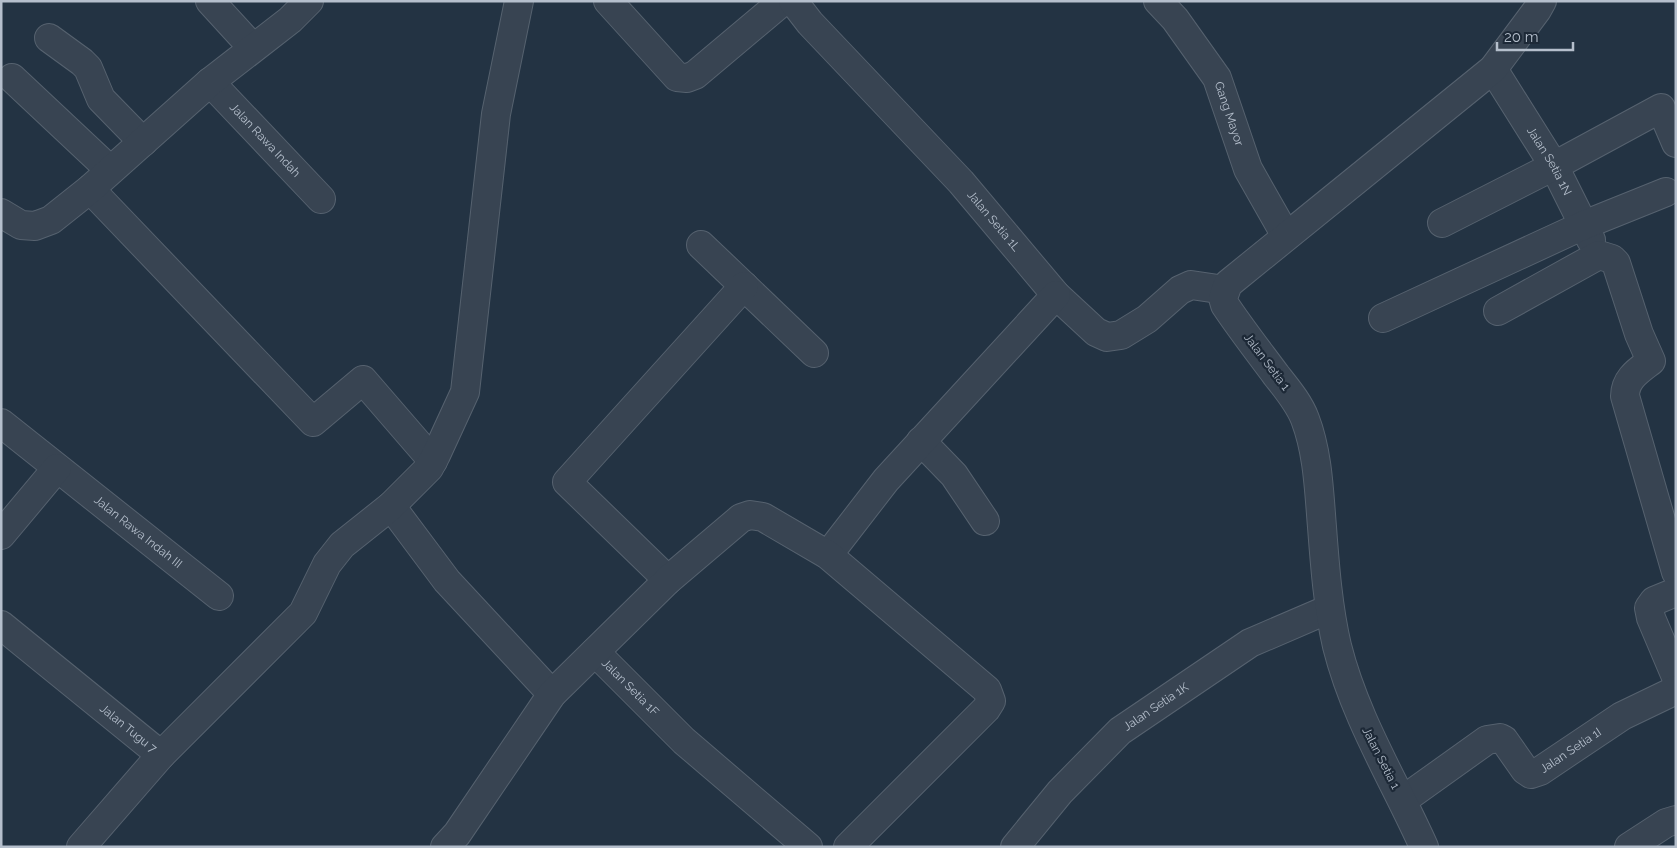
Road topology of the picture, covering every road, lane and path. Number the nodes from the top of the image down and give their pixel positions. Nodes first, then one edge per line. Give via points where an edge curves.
1 (210, 1) edge
2 (309, 1) edge
3 (519, 1) edge
4 (608, 1) edge
5 (783, 1) edge
6 (793, 1) edge
7 (1158, 1) edge
8 (1542, 1) edge
9 (49, 38) dead end
10 (253, 48) junction
11 (1494, 69) junction
12 (12, 78) dead end
13 (210, 82) junction
14 (142, 142) junction
15 (1676, 143) edge
16 (1554, 166) junction
17 (110, 170) junction
18 (90, 189) junction
19 (1666, 192) dead end
20 (320, 199) dead end
21 (1, 213) edge
22 (1442, 223) dead end
23 (1584, 225) junction
24 (1286, 236) junction
25 (701, 245) dead end
26 (1599, 255) junction
27 (744, 286) junction
28 (1224, 290) junction
29 (1056, 295) junction
30 (1498, 310) dead end
31 (1384, 318) dead end
32 (814, 353) dead end
33 (1, 422) edge
34 (921, 440) junction
35 (433, 461) junction
36 (57, 468) junction
37 (391, 506) junction
38 (985, 520) dead end
39 (1, 535) edge
40 (828, 556) junction
41 (1676, 572) edge
42 (668, 580) junction
43 (1676, 592) edge
44 (219, 596) dead end
45 (1329, 608) junction
46 (1, 625) edge
47 (595, 652) junction
48 (1676, 677) edge
49 (1676, 690) edge
50 (552, 694) junction
51 (161, 755) junction
52 (1403, 800) junction
53 (1676, 820) edge
54 (81, 847) edge
55 (445, 847) edge
56 (808, 847) edge
57 (848, 847) edge
58 (1015, 847) edge
59 (1424, 847) edge
60 (1629, 847) edge

1 - 10 street
2 - 10 street
3 - 35 street via 496,114 465,392
4 - 5 street via 677,77 687,78 695,75
6 - 29 street, Jalan Setia 1L via 810,23 961,182
7 - 24 street, Gang Mayor via 1175,19 1217,78 1248,169
8 - 11 street
9 - 14 street via 88,68 101,99
10 - 13 street
11 - 16 street, Jalan Setia 1N
11 - 24 street
12 - 17 street
13 - 14 street
13 - 20 street, Jalan Rawa Indah
14 - 17 street
15 - 16 street via 1661,108
16 - 22 street
16 - 23 street, Jalan Setia 1N
17 - 18 street
18 - 21 street via 51,220 35,226 21,225
18 - 35 street via 313,422 363,380
19 - 23 street
23 - 26 street, Jalan Setia 1N
23 - 31 street
24 - 28 street
25 - 27 street
26 - 30 street
26 - 41 street via 1612,259 1618,268 1651,361 1629,380 1625,396
27 - 32 street
27 - 42 street via 567,482
28 - 29 street, Jalan Setia 1L via 1191,285 1180,290 1147,319 1120,335 1106,337 1096,332
28 - 45 street, Jalan Setia 1 via 1225,305 1292,396 1310,434 1317,471
29 - 34 street
33 - 36 street, Jalan Rawa Indah III
34 - 38 street via 954,475
34 - 40 street
35 - 37 street
36 - 39 street
36 - 44 street, Jalan Rawa Indah III
37 - 50 street via 447,581
37 - 51 street via 342,545 327,564 303,613
40 - 42 street via 763,517 750,515 742,518
40 - 57 street via 987,690 990,701 986,709
42 - 47 street
43 - 48 street via 1654,601 1649,608
45 - 52 street, Jalan Setia 1 via 1337,647 1364,725
45 - 58 street, Jalan Setia 1K via 1250,643 1120,731 1060,792
46 - 51 street, Jalan Tugu 7
47 - 50 street, Jalan Setia 1F
47 - 56 street, Jalan Setia 1F via 684,741
49 - 52 street, Jalan Setia 1I via 1622,716 1531,774 1504,740 1486,740
50 - 55 street, Jalan Setia 1F
51 - 54 street, Jalan Tugu 7
52 - 59 street, Jalan Setia 1
53 - 60 street

